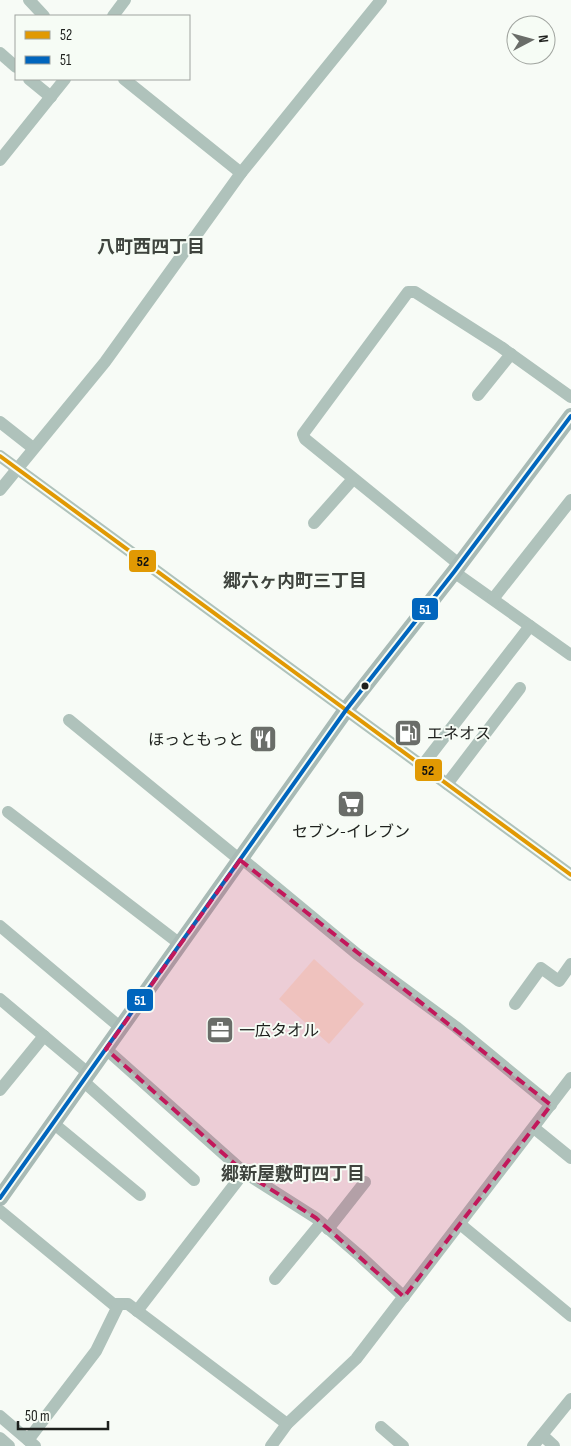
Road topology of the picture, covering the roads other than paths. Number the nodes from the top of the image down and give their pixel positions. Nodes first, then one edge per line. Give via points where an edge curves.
1 (29, 0) edge
2 (125, 0) edge
3 (381, 0) edge
4 (43, 15) edge
5 (114, 15) edge
6 (0, 53) edge
7 (15, 66) edge
8 (30, 80) edge
9 (64, 80) edge
10 (125, 80) edge
11 (51, 98) junction
12 (0, 160) edge
13 (242, 173) junction
14 (512, 354) junction
15 (478, 395) dead end
16 (571, 397) edge
17 (571, 416) edge
18 (0, 422) edge
19 (33, 448) junction
20 (0, 456) edge
21 (16, 468) junction
22 (354, 479) junction
23 (0, 490) edge
24 (571, 500) edge
25 (314, 523) dead end
26 (457, 568) junction
27 (493, 599) junction
28 (530, 626) junction
29 (571, 655) edge
30 (520, 688) dead end
31 (346, 710) junction
32 (69, 720) dead end
33 (422, 766) junction
34 (447, 784) junction
35 (8, 812) dead end
36 (240, 859) junction
37 (571, 875) edge
38 (0, 926) edge
39 (180, 944) junction
40 (571, 964) edge
41 (0, 999) edge
42 (514, 1004) dead end
43 (121, 1028) junction
44 (44, 1036) junction
45 (106, 1049) junction
46 (86, 1077) junction
47 (571, 1078) edge
48 (0, 1090) edge
49 (552, 1105) junction
50 (53, 1123) junction
51 (534, 1128) junction
52 (571, 1158) edge
53 (194, 1180) dead end
54 (238, 1180) dead end
55 (365, 1182) dead end
56 (140, 1196) dead end
57 (0, 1198) edge
58 (0, 1210) edge
59 (460, 1224) junction
60 (325, 1226) junction
61 (275, 1279) dead end
62 (404, 1297) junction
63 (119, 1304) junction
64 (137, 1311) junction
65 (571, 1316) edge
66 (571, 1399) edge
67 (0, 1416) edge
68 (287, 1424) junction
69 (381, 1427) dead end
70 (542, 1435) junction
71 (0, 1438) edge
72 (31, 1443) edge
73 (9, 1446) edge
74 (271, 1446) edge
75 (403, 1446) edge
76 (533, 1446) edge
77 (554, 1446) edge

1 - 4 street
2 - 5 street
3 - 13 street
6 - 7 street
8 - 11 street
9 - 11 street
10 - 13 street
11 - 12 street
13 - 19 street via 105,362
14 - 15 street
14 - 16 street
14 - 22 street via 415,292 408,292 303,434 304,439
17 - 26 main road
18 - 19 street
19 - 21 street
20 - 21 street
21 - 23 street
21 - 31 street
22 - 25 street
22 - 26 street
24 - 27 street
26 - 27 street
26 - 31 main road
27 - 28 street
28 - 29 street
28 - 33 street
30 - 34 street
31 - 33 street
31 - 36 main road
32 - 36 street
33 - 34 street
34 - 37 street
35 - 39 street
36 - 39 main road
36 - 49 street
38 - 43 street
39 - 43 main road
40 - 42 street via 559,981 542,968
41 - 44 street
43 - 45 main road
44 - 46 street
44 - 48 street
45 - 46 main road
45 - 60 street via 245,1173
46 - 50 main road
46 - 53 street
47 - 49 street
49 - 51 street
50 - 56 street
50 - 57 main road
51 - 52 street
51 - 59 street
54 - 64 street
55 - 60 street
58 - 63 street via 113,1304
59 - 62 street
59 - 65 street
60 - 61 street
60 - 62 street
62 - 68 street via 356,1359
63 - 64 street via 128,1304
63 - 72 street via 96,1351
64 - 68 street
66 - 70 street
67 - 72 street
68 - 74 street
69 - 75 street
70 - 76 street
70 - 77 street
71 - 73 street

